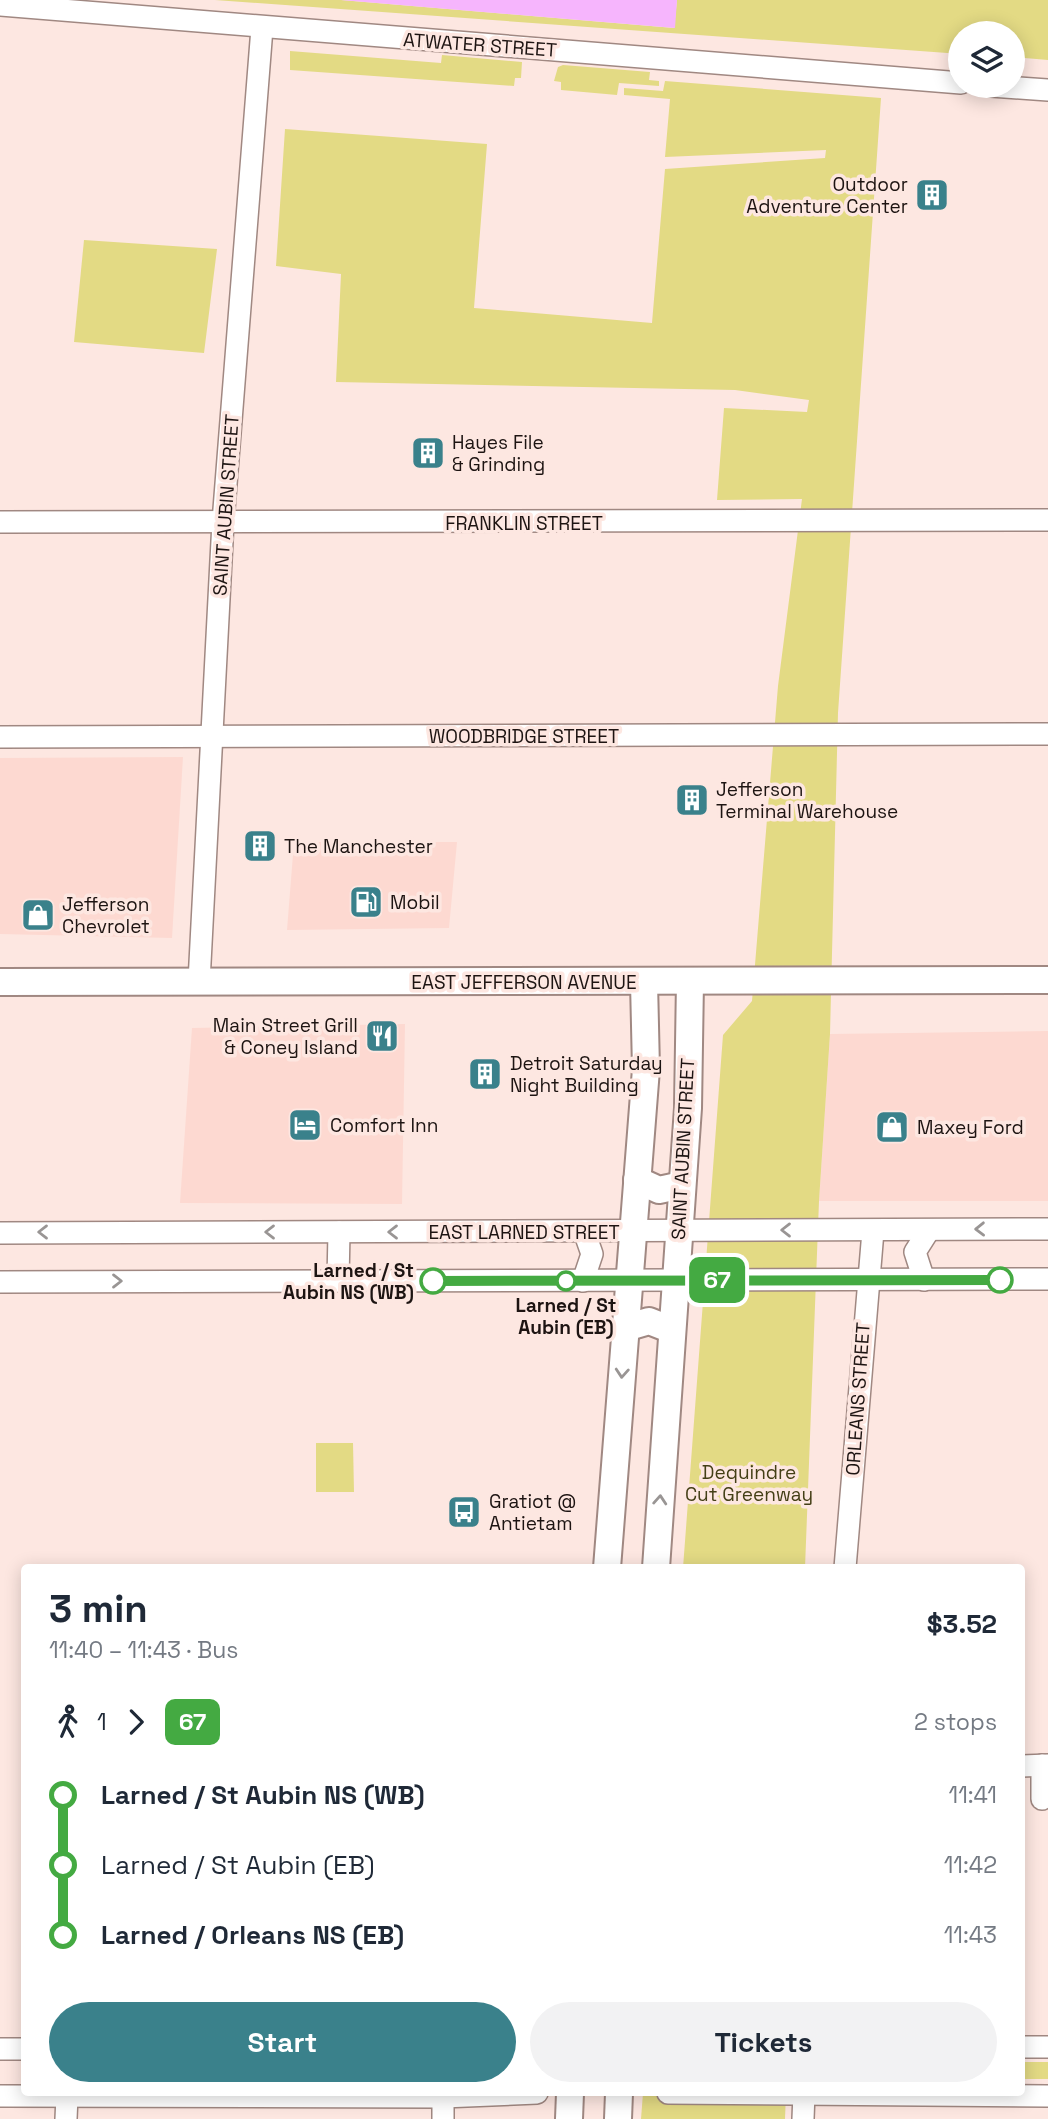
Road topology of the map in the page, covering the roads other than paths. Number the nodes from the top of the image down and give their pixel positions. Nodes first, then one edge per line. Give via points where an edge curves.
1 (0, 5) edge
2 (262, 27) junction
3 (948, 82) edge
4 (1025, 88) edge
5 (1048, 90) edge
6 (1048, 520) edge
7 (0, 522) edge
8 (223, 522) junction
9 (1048, 734) edge
10 (0, 737) edge
11 (213, 737) junction
12 (690, 981) junction
13 (1048, 981) edge
14 (0, 982) edge
15 (199, 982) junction
16 (644, 982) junction
17 (687, 1054) junction
18 (645, 1055) junction
19 (637, 1180) junction
20 (682, 1185) junction
21 (1048, 1228) edge
22 (929, 1230) junction
23 (584, 1231) junction
24 (634, 1231) junction
25 (680, 1231) junction
26 (873, 1231) junction
27 (339, 1232) junction
28 (0, 1233) edge
29 (1048, 1279) edge
30 (629, 1280) junction
31 (867, 1280) junction
32 (924, 1280) junction
33 (338, 1281) junction
34 (583, 1281) junction
35 (676, 1281) junction
36 (0, 1282) edge
37 (625, 1328) junction
38 (672, 1330) junction
39 (607, 1564) edge
40 (656, 1564) edge
41 (845, 1564) edge
42 (1037, 1765) edge
43 (1037, 1799) edge
44 (1025, 2047) edge
45 (1048, 2047) edge
46 (0, 2049) edge
47 (21, 2049) edge
48 (0, 2096) edge
49 (67, 2096) joint
50 (367, 2096) edge
51 (464, 2096) edge
52 (570, 2096) edge
53 (619, 2096) edge
54 (804, 2096) edge
55 (1025, 2096) edge
56 (1048, 2096) edge
57 (443, 2097) junction
58 (66, 2119) edge
59 (443, 2119) edge
60 (569, 2119) edge
61 (618, 2119) edge
62 (803, 2119) edge

1 - 2 street, ATWATER STREET
2 - 3 street, ATWATER STREET
2 - 8 street, SAINT AUBIN STREET
4 - 5 street
6 - 8 street, FRANKLIN STREET
7 - 8 street, FRANKLIN STREET
8 - 11 street, SAINT AUBIN STREET
9 - 11 street, WOODBRIDGE STREET
10 - 11 street, WOODBRIDGE STREET
11 - 15 street, SAINT AUBIN STREET
12 - 13 main road, EAST JEFFERSON AVENUE
12 - 16 main road, EAST JEFFERSON AVENUE
12 - 17 main road, SAINT AUBIN STREET
14 - 15 main road, EAST JEFFERSON AVENUE
15 - 16 main road, EAST JEFFERSON AVENUE
16 - 18 main road
17 - 18 main road via 667,1047
17 - 20 main road, SAINT AUBIN STREET
18 - 19 main road
19 - 20 main road via 659,1190
19 - 24 main road
20 - 25 main road, SAINT AUBIN STREET
21 -> 22 street, EAST LARNED STREET
22 - 26 street, EAST LARNED STREET
22 - 32 street via 915,1252
23 - 24 street, EAST LARNED STREET
23 -> 27 street, EAST LARNED STREET
23 - 34 street via 592,1254
24 - 25 street, EAST LARNED STREET
24 - 30 main road
26 -> 25 street, EAST LARNED STREET
25 - 35 main road, SAINT AUBIN STREET
26 - 31 street, ORLEANS STREET
27 -> 28 street, EAST LARNED STREET
27 - 33 street
29 - 32 street
30 - 34 street
30 - 35 street
30 - 37 main road
31 - 32 street
31 - 35 street
31 - 41 street, ORLEANS STREET
33 - 34 street
36 -> 33 street
35 - 38 main road, SAINT AUBIN STREET
37 - 38 main road via 649,1321
37 -> 39 main road
40 -> 38 main road, SAINT AUBIN STREET
42 - 43 street
44 - 45 street
46 - 47 street
48 - 49 street
49 - 58 street
50 - 57 street
51 - 57 street
52 - 60 main road
53 - 61 main road
54 - 62 street
55 - 56 street
57 - 59 street

